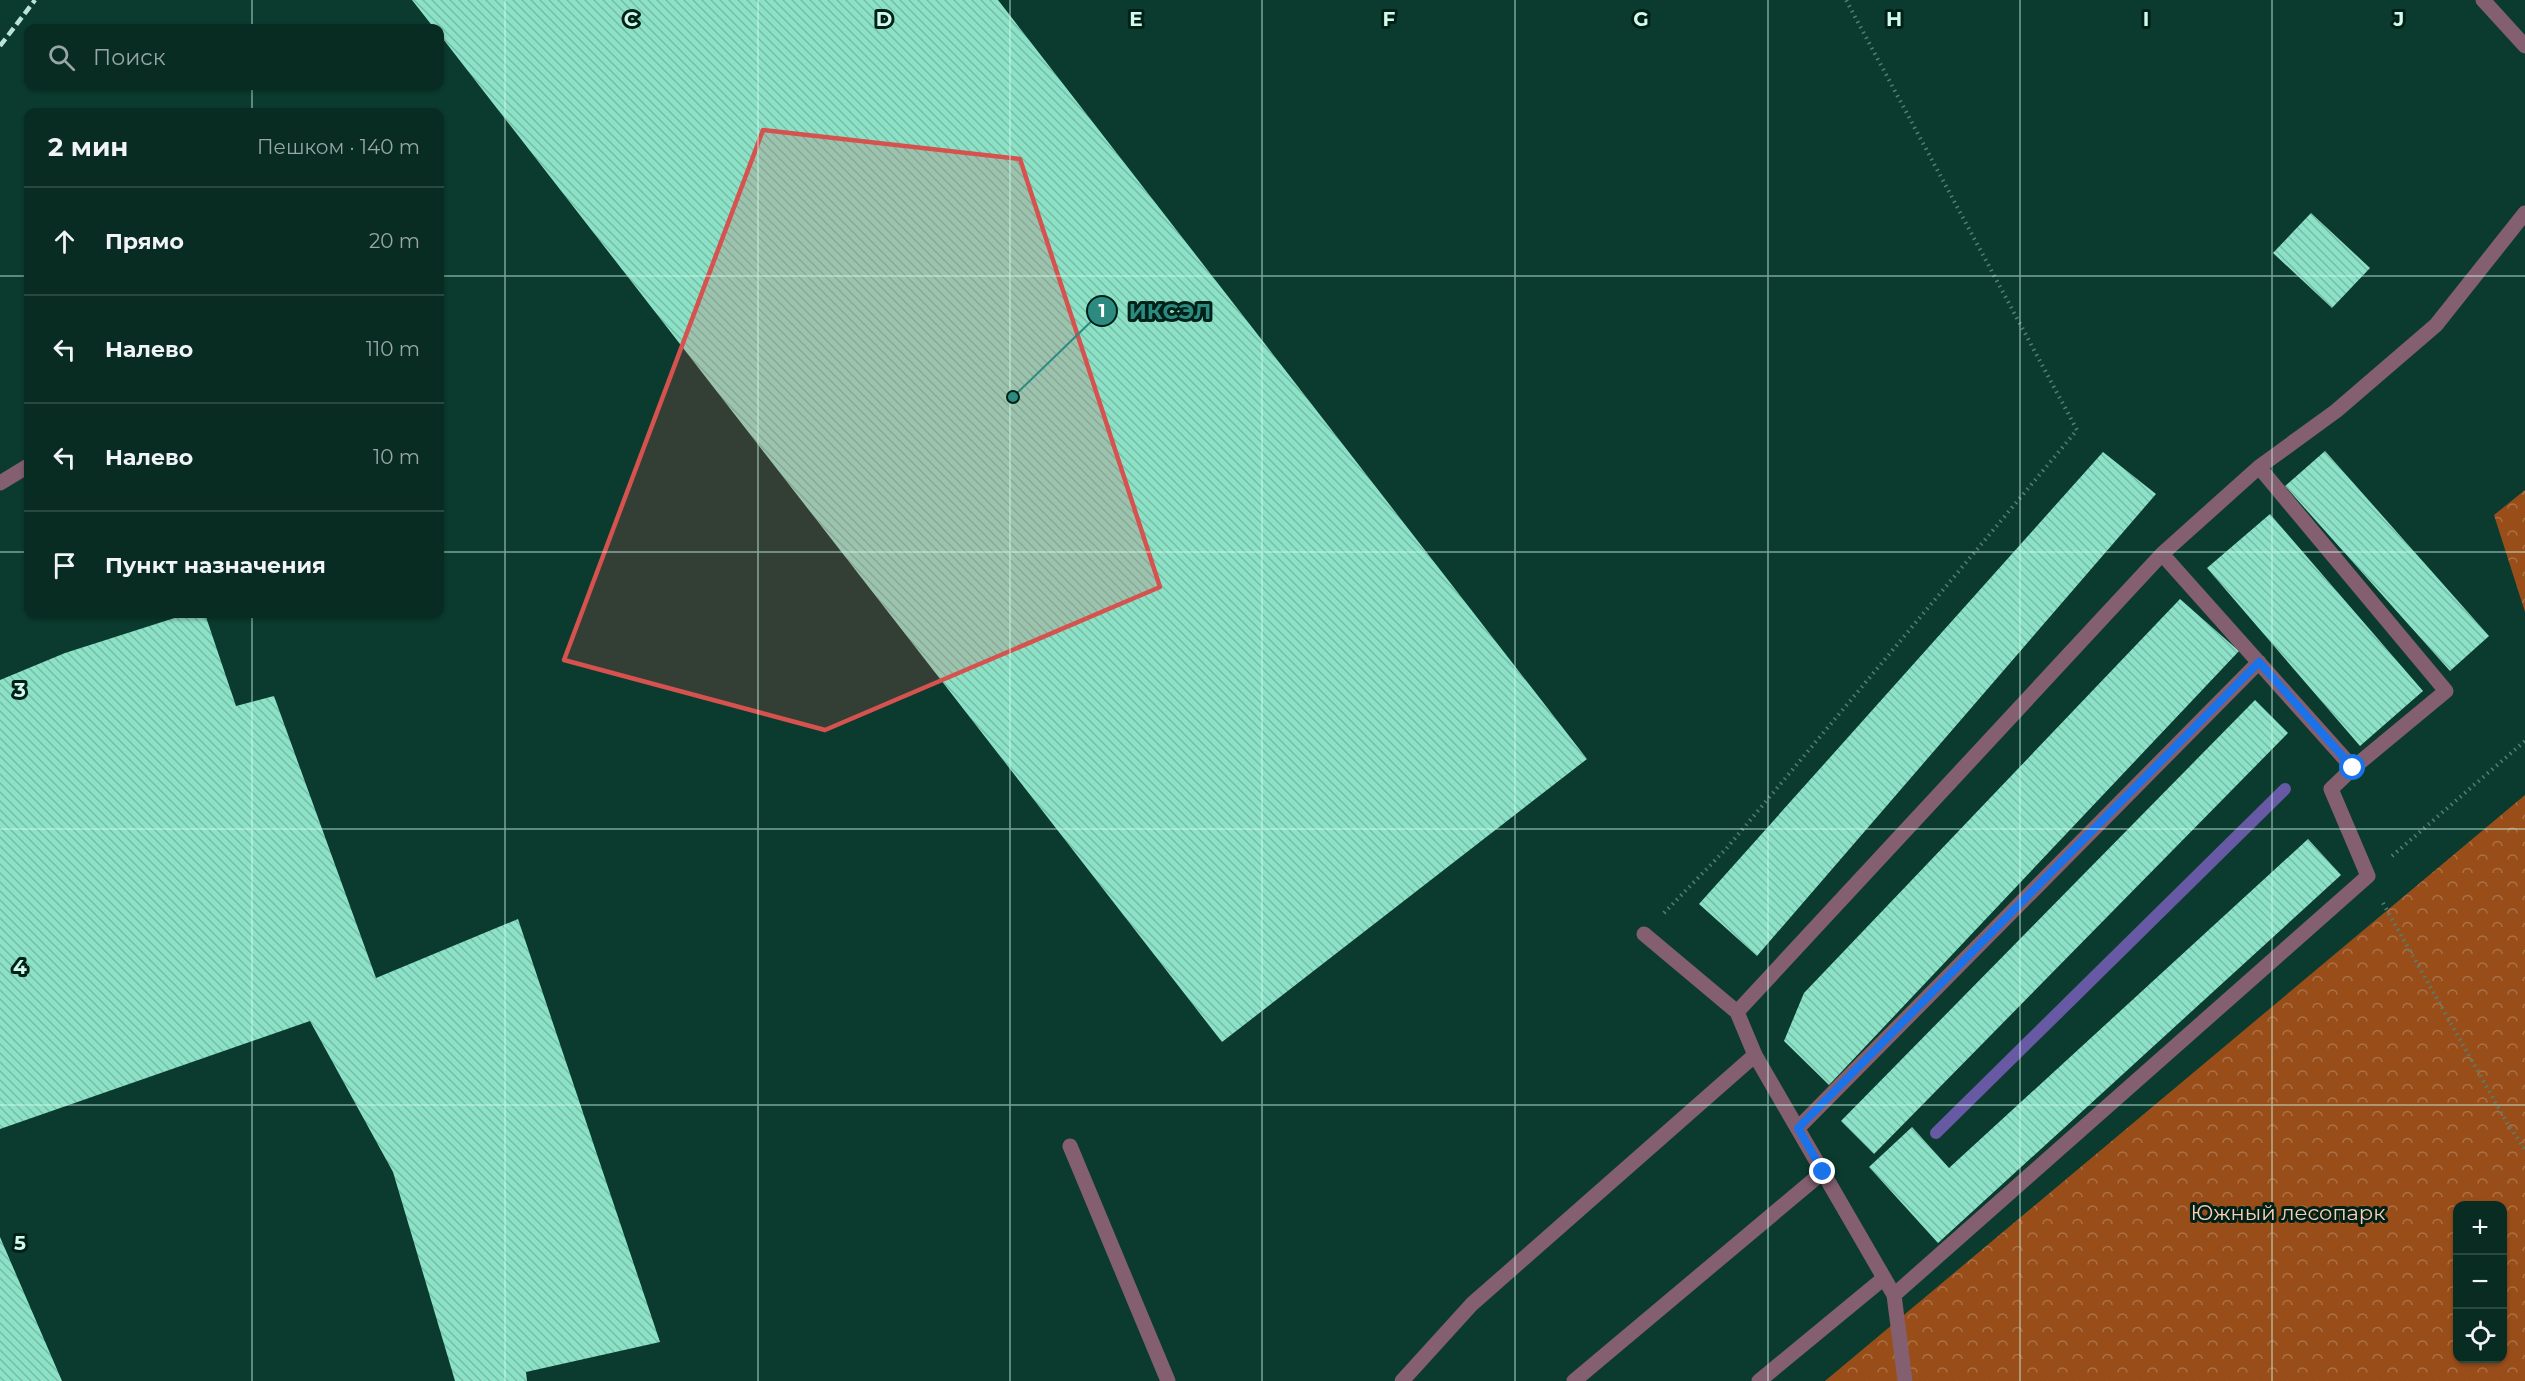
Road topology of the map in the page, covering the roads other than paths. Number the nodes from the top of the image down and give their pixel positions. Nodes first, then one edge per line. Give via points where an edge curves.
1 (2483, 0) edge
2 (2525, 46) edge
3 (2525, 213) edge
4 (2259, 467) junction
5 (24, 468) edge
6 (0, 483) edge
7 (2162, 554) junction
8 (2259, 662) junction
9 (2353, 768) junction
10 (1644, 934) road end
11 (1737, 1012) junction
12 (1755, 1055) junction
13 (1798, 1128) junction
14 (1070, 1146) dead end
15 (1823, 1172) junction
16 (1884, 1278) junction
17 (1894, 1295) junction
18 (1168, 1381) edge
19 (1402, 1381) edge
20 (1574, 1381) edge
21 (1759, 1381) edge
22 (1905, 1381) edge

1 - 2 street
3 - 4 street via 2436,326 2336,411
4 - 7 street
4 - 9 street via 2446,691
5 - 6 street
7 - 8 street
7 - 11 street
8 - 9 street
8 - 13 street
9 - 17 street via 2331,789 2368,876
10 - 11 street
11 - 12 street
12 - 13 street
12 - 19 street via 1472,1304
13 - 15 street
14 - 18 street
15 - 16 street
15 - 20 street
16 - 17 street
16 - 21 street
17 - 22 street

